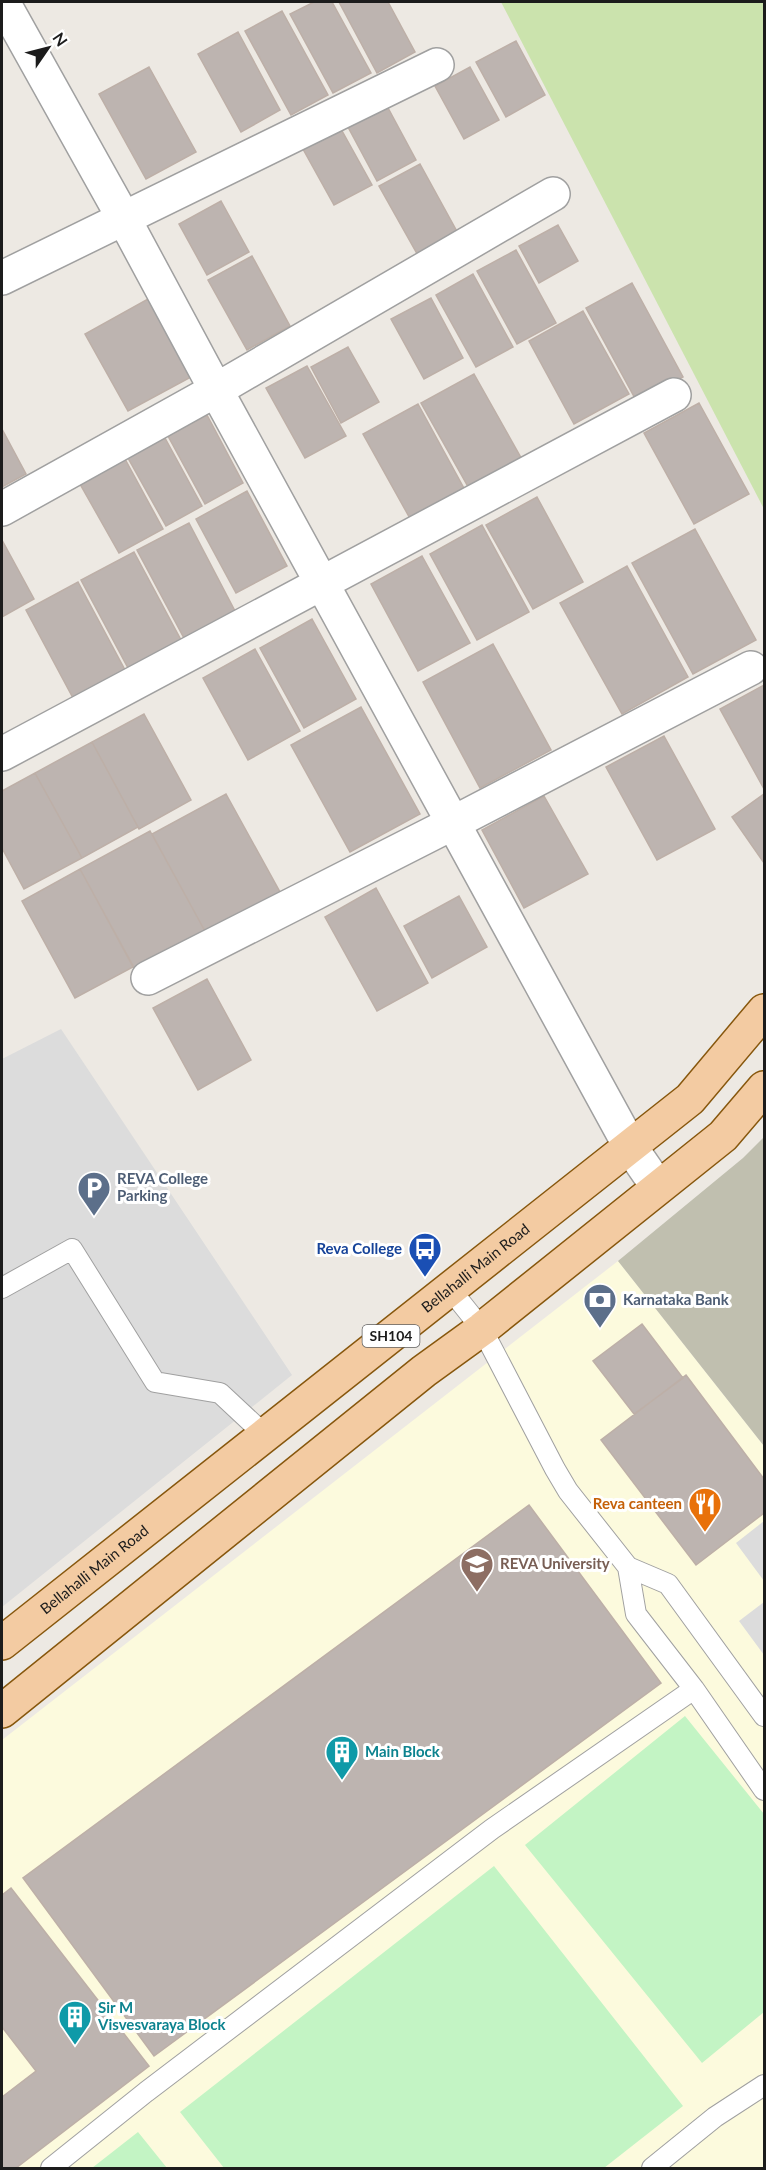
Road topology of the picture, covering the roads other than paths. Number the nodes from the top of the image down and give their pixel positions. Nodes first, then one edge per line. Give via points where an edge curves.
1 (3, 2) edge
2 (437, 65) dead end
3 (553, 194) dead end
4 (123, 217) junction
5 (2, 278) edge
6 (216, 390) junction
7 (674, 394) dead end
8 (2, 509) edge
9 (322, 584) junction
10 (751, 668) dead end
11 (2, 754) edge
12 (453, 823) junction
13 (148, 978) dead end
14 (765, 1011) edge
15 (765, 1088) edge
16 (631, 1148) junction
17 (658, 1186) junction
18 (2, 1288) edge
19 (450, 1289) junction
20 (482, 1329) junction
21 (265, 1435) junction
22 (628, 1567) junction
23 (2, 1643) edge
24 (694, 1689) junction
25 (2, 1711) edge
26 (765, 1716) edge
27 (765, 1790) edge
28 (765, 2085) edge
29 (51, 2169) edge
30 (651, 2169) edge

1 - 4 street
2 - 4 street
3 - 6 street
4 - 5 street
4 - 6 street
6 - 8 street
6 - 9 street
7 - 9 street
9 - 11 street
9 - 12 street
10 - 12 street
12 - 13 street
12 - 16 street
14 - 16 main road, Bellahalli Main Road / SH104 via 690,1100
15 - 17 main road, SH104 via 723,1136
16 - 17 street
16 - 19 main road, Bellahalli Main Road / SH104
17 - 20 main road, SH104
18 - 21 lane via 72,1250 155,1382 220,1392
19 - 20 lane
19 - 21 main road, Bellahalli Main Road / SH104
20 - 22 lane via 568,1491
20 - 25 main road, SH104 via 424,1371
21 - 23 main road, Bellahalli Main Road / SH104
22 - 24 lane via 636,1614
22 - 26 lane via 668,1584
24 - 27 lane
24 - 29 lane via 492,1829 146,2091
28 - 30 lane via 715,2117

